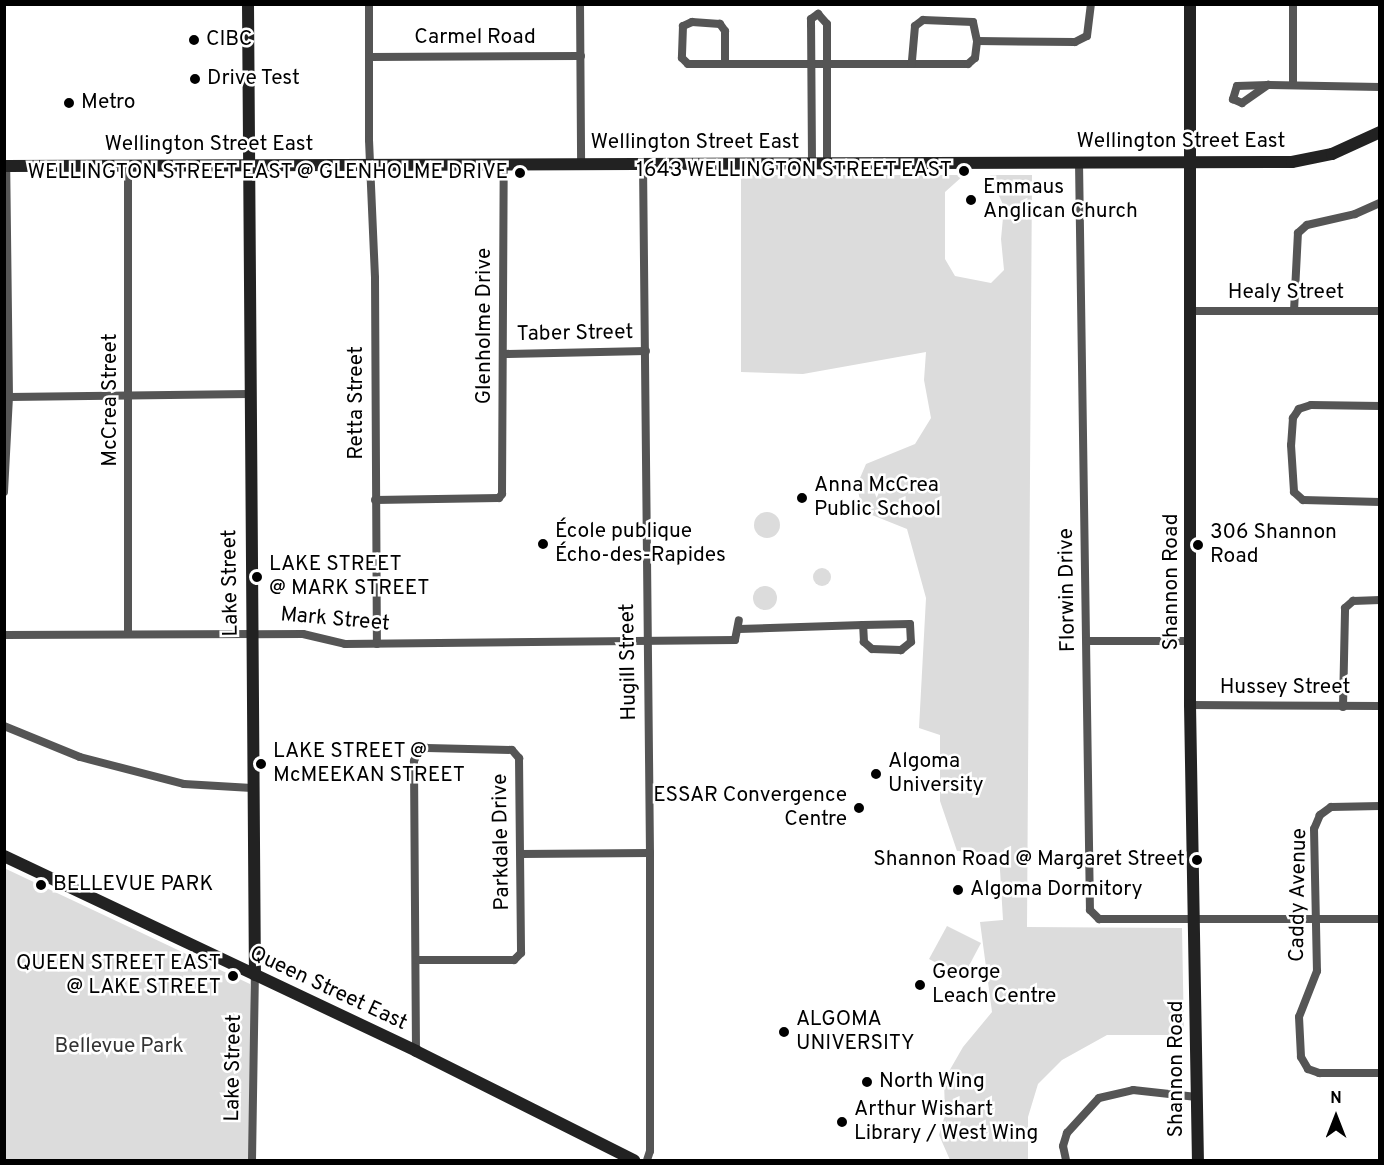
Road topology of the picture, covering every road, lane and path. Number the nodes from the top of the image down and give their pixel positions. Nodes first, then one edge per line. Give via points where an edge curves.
1 (248, 4) edge
2 (369, 4) edge
3 (580, 4) edge
4 (1091, 4) edge
5 (1190, 4) edge
6 (1293, 4) edge
7 (977, 41) junction
8 (581, 56) junction
9 (369, 57) junction
10 (725, 64) junction
11 (811, 64) junction
12 (827, 64) junction
13 (912, 64) junction
14 (1293, 85) junction
15 (1268, 86) dead end
16 (1380, 87) edge
17 (1380, 132) edge
18 (812, 162) junction
19 (827, 162) junction
20 (1078, 162) junction
21 (1190, 162) junction
22 (372, 163) junction
23 (504, 163) junction
24 (581, 163) junction
25 (643, 163) junction
26 (249, 164) junction
27 (128, 165) junction
28 (5, 166) edge
29 (1380, 203) edge
30 (1193, 311) junction
31 (1294, 311) junction
32 (1380, 311) edge
33 (646, 351) junction
34 (504, 354) junction
35 (128, 394) junction
36 (249, 394) junction
37 (9, 397) junction
38 (1380, 406) edge
39 (4, 492) edge
40 (375, 500) junction
41 (1380, 502) edge
42 (1380, 600) edge
43 (863, 625) junction
44 (251, 633) junction
45 (128, 634) junction
46 (4, 635) edge
47 (646, 640) junction
48 (1087, 641) junction
49 (1192, 641) junction
50 (377, 644) junction
51 (1190, 705) junction
52 (1343, 706) junction
53 (1380, 706) edge
54 (4, 726) edge
55 (252, 788) junction
56 (1380, 806) edge
57 (650, 853) junction
58 (521, 854) junction
59 (4, 856) edge
60 (1194, 917) junction
61 (1316, 919) junction
62 (1380, 919) edge
63 (417, 960) junction
64 (255, 975) junction
65 (416, 1051) junction
66 (1380, 1073) edge
67 (1197, 1097) junction
68 (252, 1161) edge
69 (634, 1161) edge
70 (646, 1161) edge
71 (1066, 1161) edge
72 (1198, 1161) edge

1 - 26 street, Lake Street
2 - 9 street, Retta Street
3 - 8 street
4 - 7 street via 1087,36 1075,42
5 - 21 street, Shannon Road
6 - 14 street
7 - 13 street via 975,58 968,64
7 - 13 street via 973,22 922,20 915,26
8 - 9 street, Carmel Road
8 - 24 street
9 - 22 street, Retta Street
10 - 10 street via 725,31 720,24 692,22 683,26 682,58 688,64
10 - 11 street
11 - 12 street
11 - 12 street via 811,19 818,14 826,24
11 - 18 street
12 - 13 street
12 - 19 street
14 - 15 street
14 - 16 street
17 - 21 street, Wellington Street East via 1311,159
18 - 19 street, Wellington Street East
18 - 25 street, Wellington Street East
19 - 20 street, Wellington Street East
20 - 21 street, Wellington Street East
20 - 48 street, Florwin Drive
21 - 30 street, Shannon Road
22 - 23 street, Wellington Street East
22 - 26 street, Wellington Street East
22 - 40 street, Retta Street
23 - 24 street, Wellington Street East
23 - 34 street, Glenholme Drive
24 - 25 street, Wellington Street East
25 - 33 street, Hugill Street
26 - 27 street, Wellington Street East
26 - 36 street, Lake Street
27 - 28 street, Wellington Street East
27 - 35 street, McCrea Street
28 - 37 street
29 - 31 street via 1355,214 1307,225 1298,233
30 - 31 street, Healy Street
30 - 49 street, Shannon Road
31 - 32 street, Healy Street
33 - 34 street, Taber Street
33 - 47 street, Hugill Street
34 - 40 street, Glenholme Drive via 503,489 499,498
35 - 36 street
35 - 37 street
35 - 45 street, McCrea Street
36 - 44 street, Lake Street
37 - 39 street
38 - 41 street via 1311,405 1299,409 1293,418 1291,445 1294,492 1303,500
40 - 50 street, Retta Street
42 - 52 street via 1353,601 1344,608
43 - 43 street via 910,624 911,642 901,650 872,649 864,642
43 - 47 street, Mark Street via 739,625 735,640
44 - 45 street, Mark Street
44 - 50 street, Mark Street via 314,634 345,644
44 - 55 street, Lake Street
45 - 46 street, Mark Street
47 - 50 street, Mark Street
47 - 57 street, Hugill Street
48 - 49 street
48 - 60 street, Florwin Drive via 1090,910 1099,919
49 - 51 street, Shannon Road
51 - 52 street, Hussey Street
51 - 60 street, Shannon Road
52 - 53 street, Hussey Street
54 - 55 street via 80,757 184,784
55 - 64 street, Lake Street
56 - 61 street, Caddy Avenue via 1331,807 1320,815 1314,829
57 - 58 street
57 - 70 street, Hugill Street via 650,1151
58 - 63 street, Parkdale Drive via 521,953 514,960
58 - 63 street, Parkdale Drive via 519,758 512,750 428,748 418,752 414,761
59 - 64 street, Queen Street East
60 - 61 street, Florwin Drive
60 - 67 street, Shannon Road
61 - 62 street, Florwin Drive
61 - 66 street, Caddy Avenue via 1317,971 1299,1017 1301,1057 1308,1069 1319,1073
63 - 65 street, Parkdale Drive
64 - 65 street, Queen Street East
64 - 68 street, Lake Street
65 - 69 street, Queen Street East
67 - 71 street via 1133,1090 1099,1098 1067,1133 1063,1146
67 - 72 street, Shannon Road

